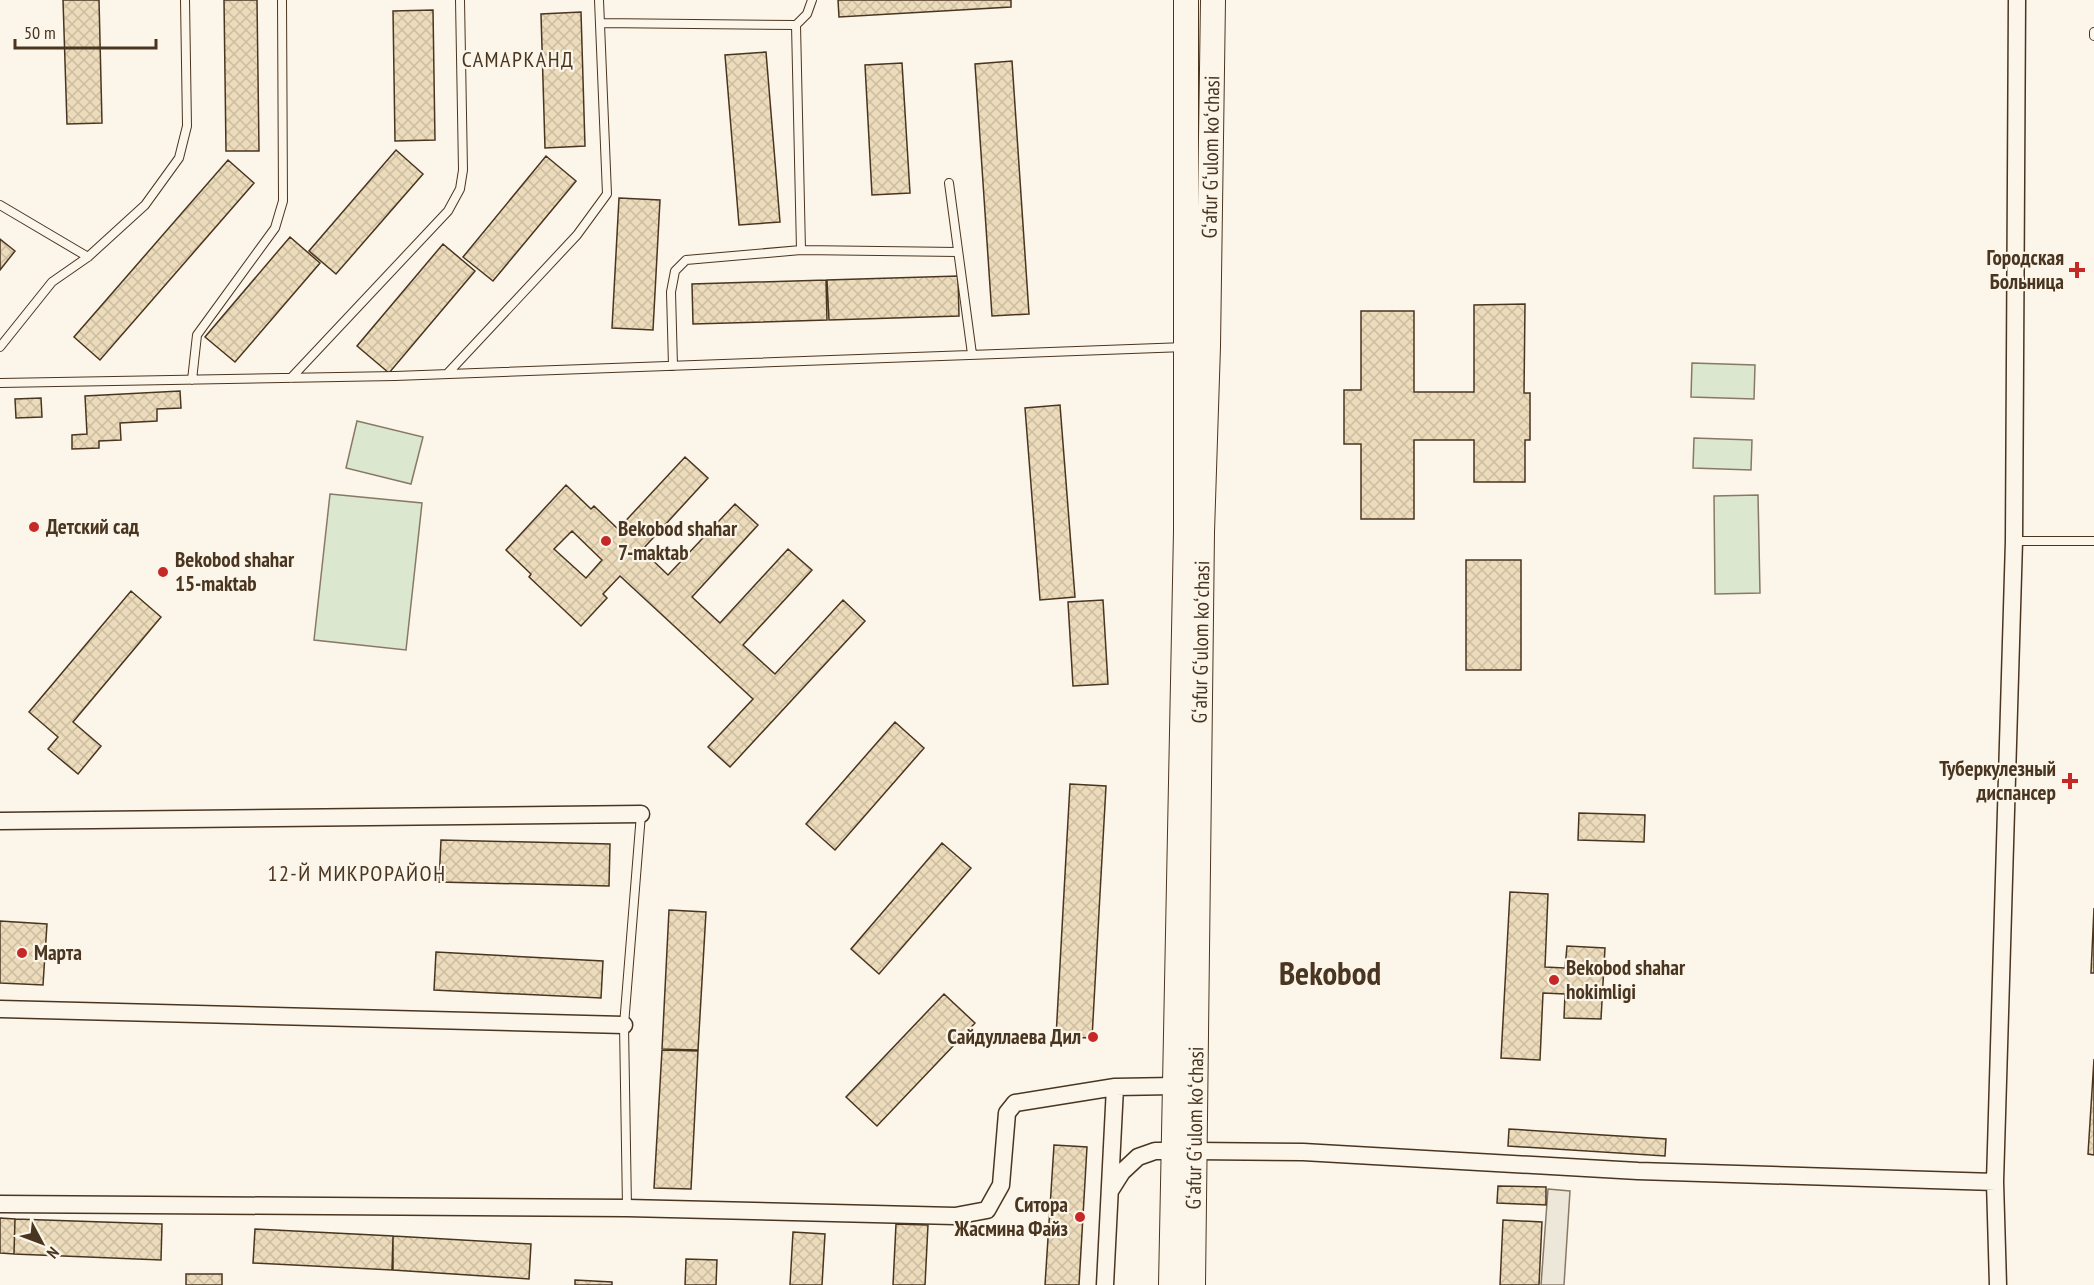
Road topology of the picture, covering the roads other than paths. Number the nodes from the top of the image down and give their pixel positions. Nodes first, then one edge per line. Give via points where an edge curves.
1 (185, 0) edge
2 (282, 0) edge
3 (460, 0) edge
4 (598, 0) edge
5 (812, 0) edge
6 (1186, 0) edge
7 (1213, 0) edge
8 (2017, 0) edge
9 (600, 23) junction
10 (796, 25) junction
11 (950, 183) dead end
12 (0, 205) edge
13 (801, 250) junction
14 (958, 252) junction
15 (88, 257) junction
16 (1185, 346) junction
17 (0, 347) edge
18 (972, 354) junction
19 (673, 366) junction
20 (447, 374) junction
21 (291, 378) junction
22 (192, 380) junction
23 (0, 383) edge
24 (1194, 532) junction
25 (2014, 541) junction
26 (2094, 541) edge
27 (641, 814) joint
28 (0, 821) edge
29 (0, 1009) edge
30 (624, 1025) junction
31 (1174, 1086) junction
32 (1114, 1087) junction
33 (1184, 1151) junction
34 (1995, 1182) junction
35 (1110, 1191) junction
36 (0, 1204) edge
37 (627, 1208) junction
38 (1105, 1285) edge
39 (1171, 1285) edge
40 (1193, 1285) edge
41 (1998, 1285) edge

1 - 15 lane via 187,126 179,158 145,205
2 - 22 lane via 283,201 275,228 197,335
3 - 21 lane via 460,189 448,210
4 - 9 lane
5 - 10 lane via 807,14
6 - 16 main road, Gʻafur Gʻulom koʻchasi
7 - 24 main road, Gʻafur Gʻulom koʻchasi via 1208,346
8 - 25 street
9 - 10 lane
9 - 20 lane via 607,194 577,235
10 - 13 lane
11 - 14 lane
12 - 15 lane
13 - 14 lane
13 - 19 lane via 686,260 675,271 671,292
14 - 18 lane
15 - 17 lane via 52,282
16 - 18 lane
16 - 24 main road, Gʻafur Gʻulom koʻchasi
18 - 19 lane
19 - 20 lane
20 - 21 lane
21 - 22 lane
22 - 23 lane
24 - 31 main road, Gʻafur Gʻulom koʻchasi
24 - 33 main road, Gʻafur Gʻulom koʻchasi
25 - 26 lane
25 - 34 street
27 - 28 street
27 - 30 lane
29 - 30 street
30 - 37 lane
31 - 32 street
31 - 33 main road, Gʻafur Gʻulom koʻchasi
32 - 35 street
32 - 37 street via 1016,1103 1007,1113 1001,1185 987,1210 955,1216
33 - 34 street via 1303,1152 1638,1171
33 - 35 street via 1155,1151 1138,1157
33 - 39 main road, Gʻafur Gʻulom koʻchasi
33 - 40 main road, Gʻafur Gʻulom koʻchasi
34 - 41 street
35 - 38 street
36 - 37 street

